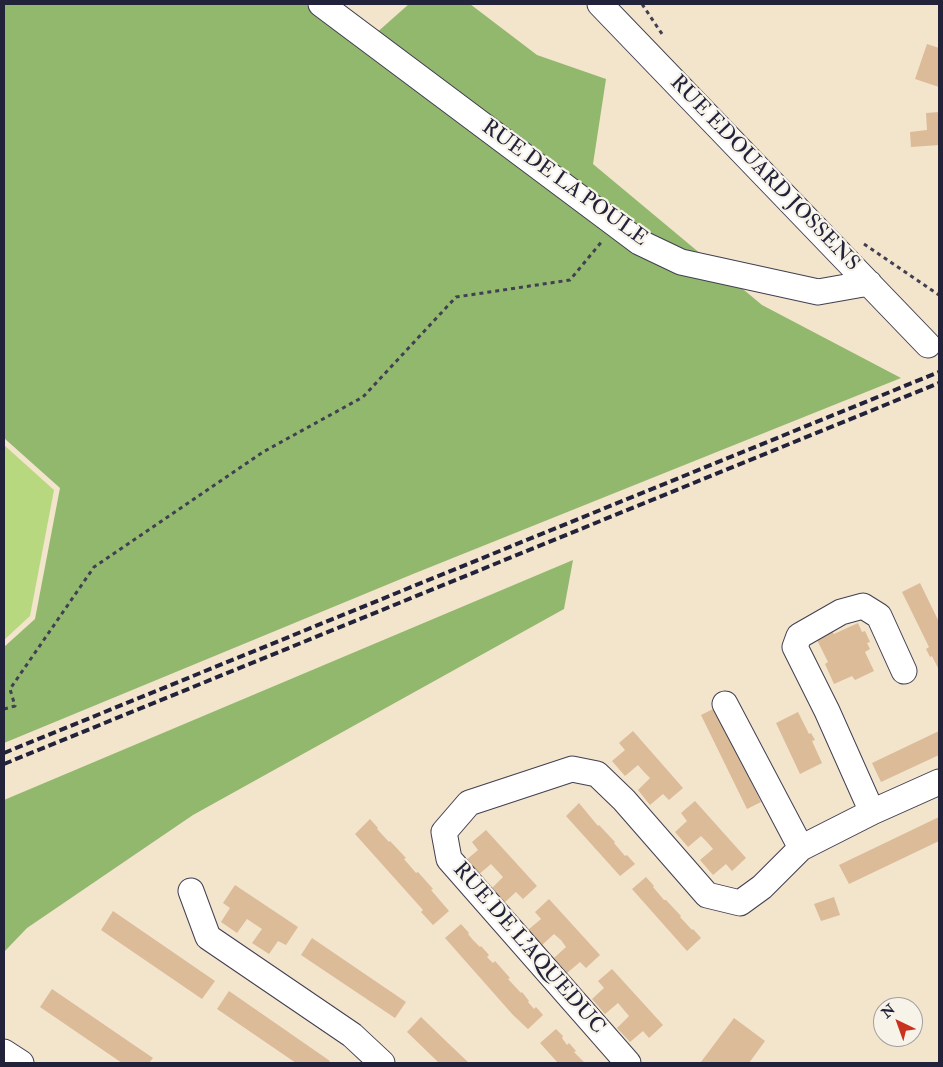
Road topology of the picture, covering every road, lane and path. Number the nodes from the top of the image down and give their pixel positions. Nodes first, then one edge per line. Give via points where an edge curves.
1 (321, 4) edge
2 (600, 4) edge
3 (615, 224) junction
4 (862, 243) dead end
5 (869, 283) junction
6 (939, 295) edge
7 (928, 344) dead end
8 (904, 671) dead end
9 (725, 704) dead end
10 (4, 709) edge
11 (939, 782) edge
12 (872, 812) junction
13 (801, 848) junction
14 (191, 891) dead end
15 (4, 1052) edge
16 (21, 1063) edge
17 (382, 1063) edge
18 (628, 1063) edge

1 - 3 street, RUE DE LA POULE
2 - 5 street, RUE EDOUARD JOSSENS
3 - 5 street, RUE DE LA POULE via 638,242 681,262 818,292
3 - 10 path via 570,280 456,297 363,397 263,452 94,567 10,688 16,706
4 - 6 path
5 - 7 street, RUE EDOUARD JOSSENS
8 - 12 street via 879,616 863,606 840,612 799,636 795,647
9 - 13 street
11 - 12 street, RUE DE L'AQUEDUC
12 - 13 street, RUE DE L'AQUEDUC
13 - 18 street, RUE DE L'AQUEDUC via 762,887 740,903 707,895 597,774 572,769 469,803 444,832 448,859
14 - 17 street via 208,937 352,1035
15 - 16 street

